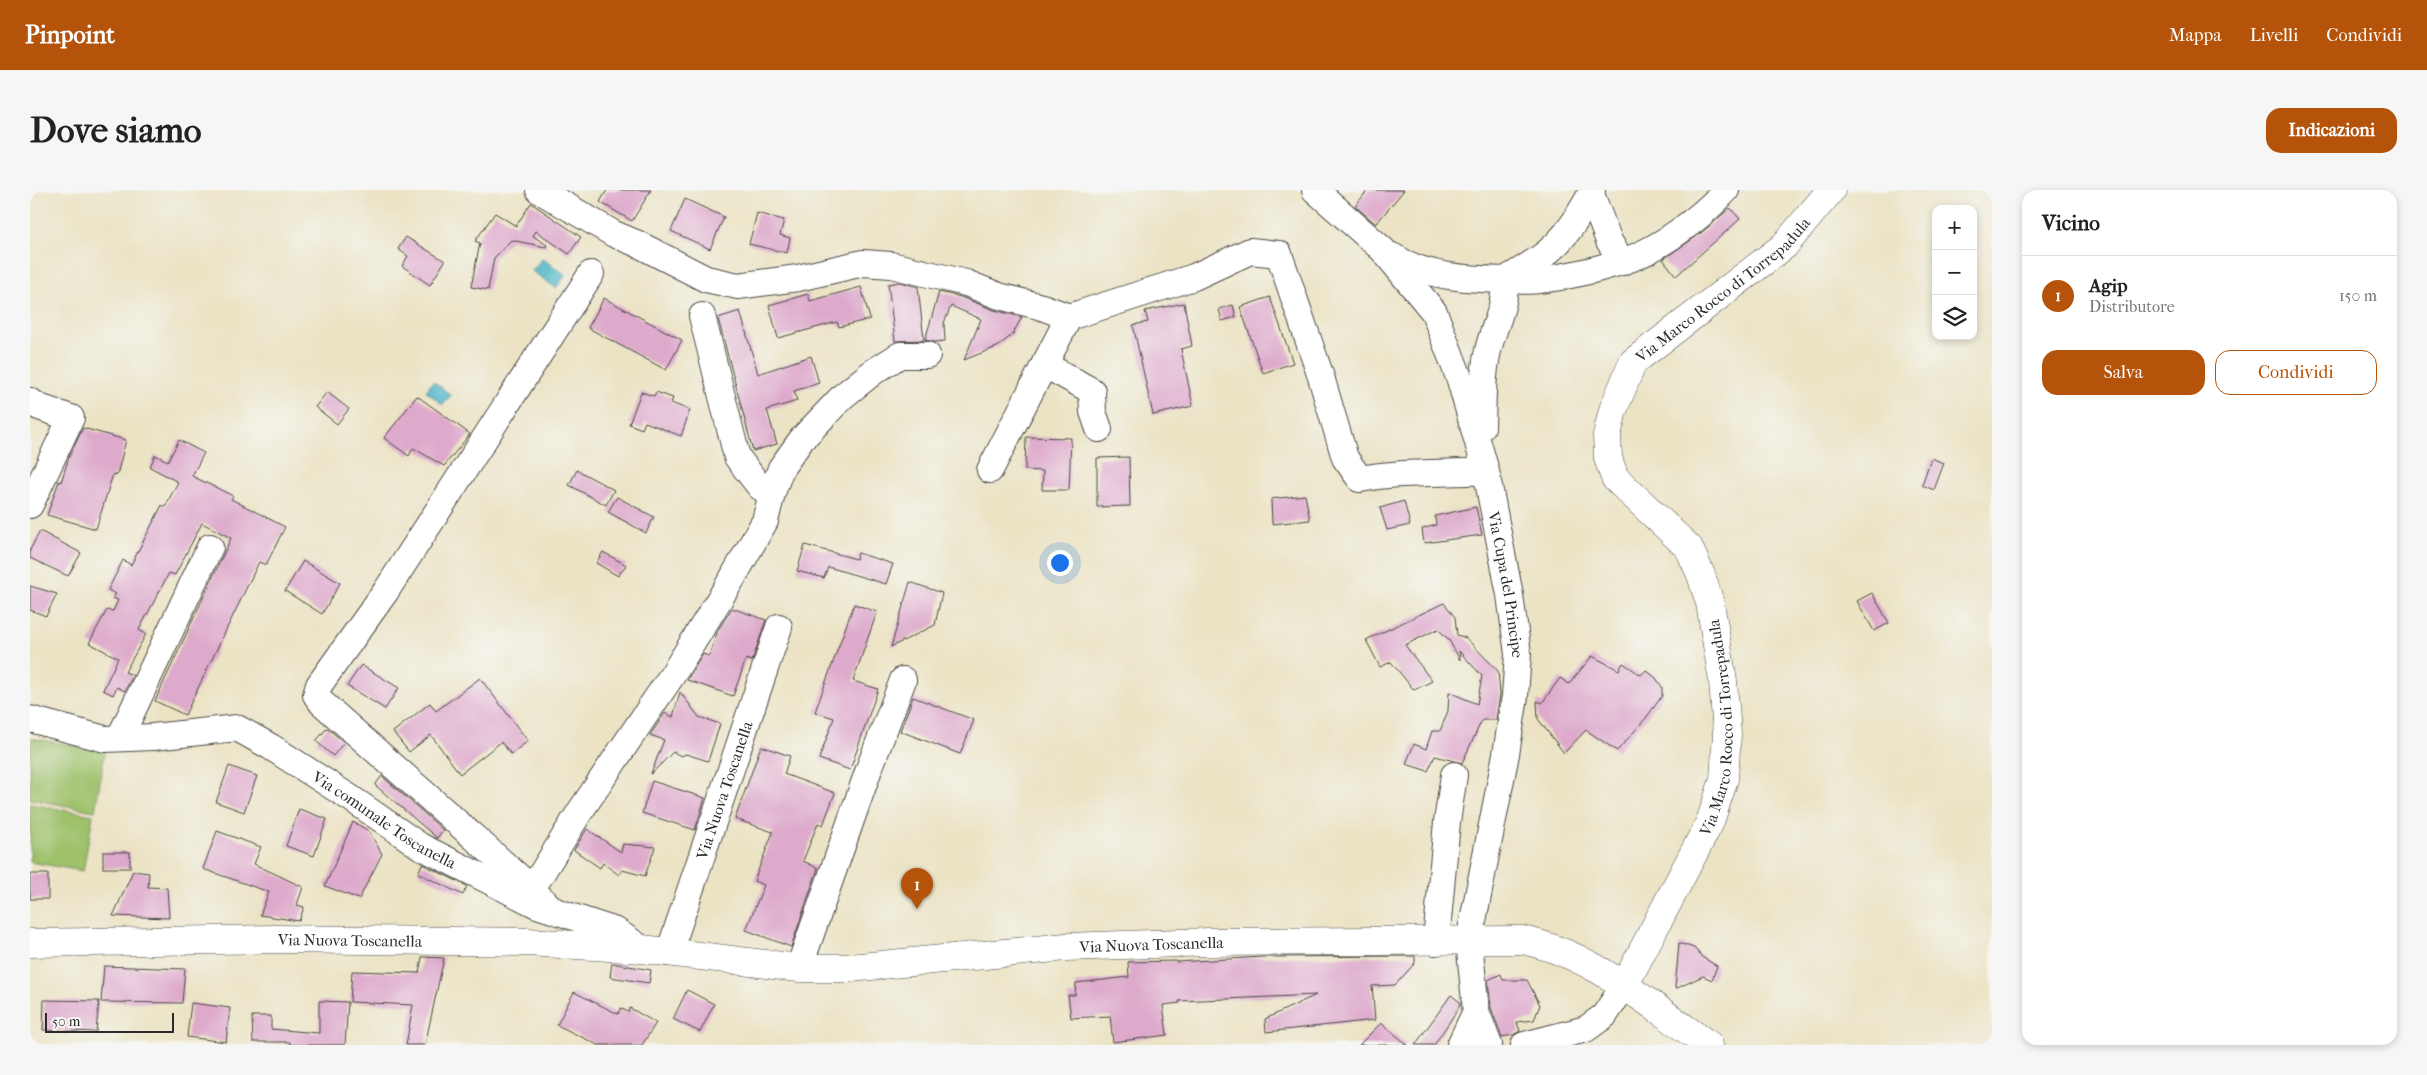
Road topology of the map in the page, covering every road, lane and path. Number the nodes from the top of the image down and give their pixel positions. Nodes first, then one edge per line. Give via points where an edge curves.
1 (539, 190) edge
2 (1314, 190) edge
3 (1726, 190) edge
4 (1830, 190) edge
5 (1591, 192) edge
6 (1383, 250) junction
7 (1622, 262) junction
8 (591, 274) dead end
9 (1559, 276) junction
10 (1452, 277) junction
11 (1505, 280) junction
12 (1434, 312) junction
13 (702, 316) dead end
14 (1069, 317) junction
15 (1499, 321) junction
16 (927, 355) dead end
17 (1045, 363) junction
18 (1471, 380) junction
19 (30, 400) edge
20 (1099, 429) dead end
21 (1484, 461) junction
22 (990, 470) dead end
23 (772, 494) junction
24 (30, 505) edge
25 (210, 547) dead end
26 (779, 627) dead end
27 (904, 680) dead end
28 (30, 719) edge
29 (120, 737) junction
30 (1454, 776) dead end
31 (532, 889) junction
32 (552, 909) junction
33 (1469, 941) junction
34 (1436, 942) junction
35 (30, 943) edge
36 (642, 950) junction
37 (669, 953) junction
38 (799, 968) junction
39 (1624, 986) junction
40 (1476, 1011) junction
41 (1460, 1045) edge
42 (1489, 1045) edge
43 (1524, 1045) edge
44 (1709, 1045) edge

1 - 14 street via 614,234 706,279 738,286 798,278 864,263 882,264 956,280
2 - 6 street
3 - 7 street via 1683,227 1652,248
4 - 39 main road, Via Marco Rocco di Torrepadula via 1784,246 1633,362 1606,435 1608,458 1615,478 1688,548 1701,575 1712,612 1727,734 1724,779 1710,822
5 - 7 street via 1609,241
5 - 11 street via 1562,242 1540,260
6 - 10 street via 1400,261
6 - 12 street
7 - 9 street
8 - 31 street via 316,694 322,703
9 - 11 street via 1538,281
9 - 15 street
10 - 11 street
10 - 12 street via 1436,290
11 - 15 street via 1505,300
12 - 18 street
13 - 23 street via 737,457 760,487
14 - 17 street
14 - 21 street via 1194,277 1250,251 1279,254 1345,458 1360,479 1389,474 1451,474
15 - 18 street
16 - 23 street via 900,355 843,396 802,439 787,461
17 - 20 street via 1092,391 1093,412
17 - 22 street
18 - 21 street, Via Cupa del Principe
19 - 24 street via 72,418
21 - 33 street, Via Cupa del Principe via 1518,654 1506,754
23 - 31 street via 765,521 732,579
25 - 29 street
26 - 37 street, Via Nuova Toscanella
27 - 38 street
28 - 29 street, Via comunale Toscanella via 105,738
29 - 32 street, Via comunale Toscanella via 237,728 352,799 420,846 537,905
30 - 34 street
31 - 32 street
32 - 36 street, Via comunale Toscanella via 616,932
33 - 34 main road, Via Nuova Toscanella
33 - 39 main road, Via Nuova Toscanella via 1522,940 1545,944
33 - 40 street, Via Cupa del Principe
34 - 38 main road, Via Nuova Toscanella via 1209,942 1066,947 850,968
35 - 36 main road, Via Nuova Toscanella via 274,939 527,942
36 - 37 main road, Via Nuova Toscanella
37 - 38 main road, Via Nuova Toscanella
39 - 43 street via 1604,1016 1586,1030
39 - 44 main road, Via Nuova Toscanella
40 - 41 street
40 - 42 street, Via Cupa del Principe

